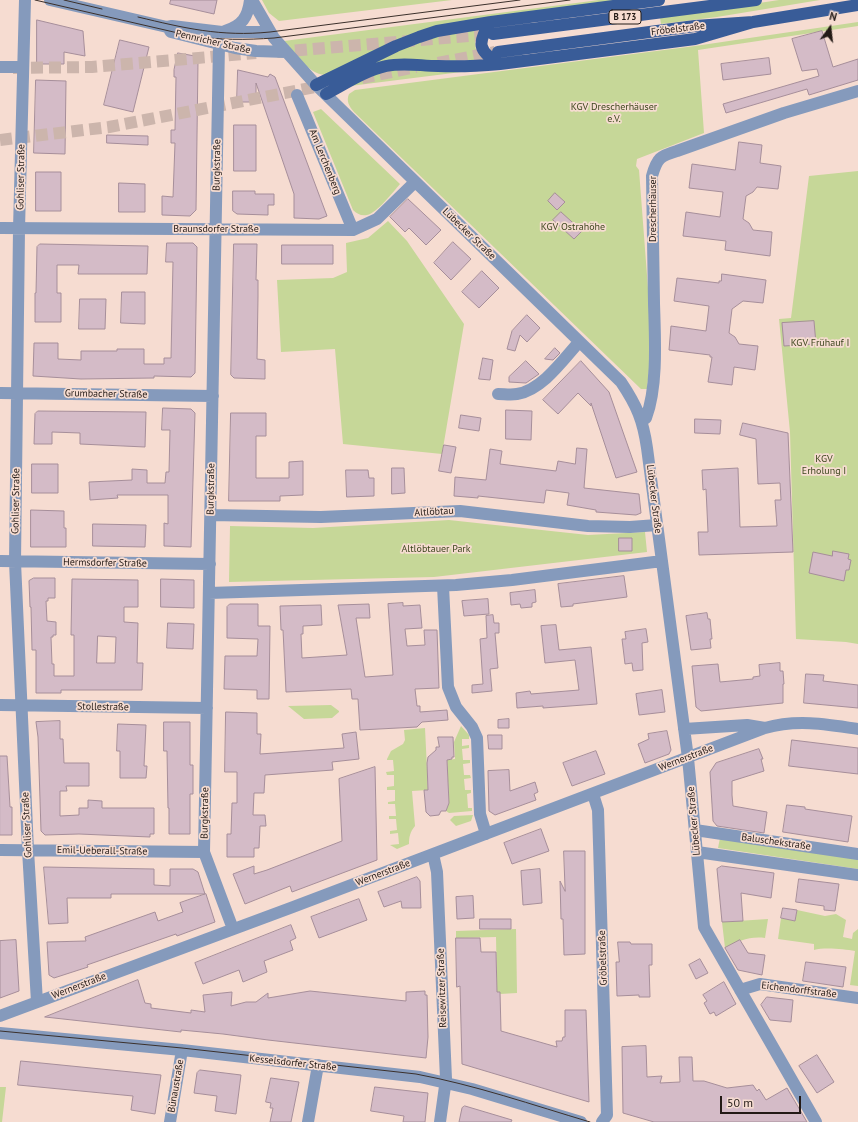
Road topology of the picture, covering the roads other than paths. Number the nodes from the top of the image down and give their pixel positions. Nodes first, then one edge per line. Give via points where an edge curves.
1 (25, 0) edge
2 (50, 0) edge
3 (251, 0) edge
4 (659, 0) edge
5 (756, 0) edge
6 (858, 5) edge
7 (491, 22) junction
8 (167, 27) junction
9 (222, 32) junction
10 (270, 32) junction
11 (493, 34) tunnel mouth
12 (220, 44) junction
13 (286, 52) junction
14 (499, 58) junction
15 (0, 67) edge
16 (23, 67) junction
17 (316, 85) junction
18 (858, 91) edge
19 (326, 94) junction
20 (297, 95) dead end
21 (415, 182) junction
22 (0, 228) edge
23 (20, 229) junction
24 (216, 229) junction
25 (353, 230) junction
26 (579, 342) junction
27 (0, 393) edge
28 (18, 393) junction
29 (498, 394) dead end
30 (213, 396) junction
31 (642, 421) junction
32 (211, 515) junction
33 (657, 525) junction
34 (662, 561) junction
35 (0, 562) edge
36 (15, 562) junction
37 (210, 564) junction
38 (443, 586) junction
39 (209, 593) junction
40 (0, 706) edge
41 (21, 706) junction
42 (207, 708) junction
43 (765, 728) junction
44 (684, 729) junction
45 (858, 729) edge
46 (688, 758) junction
47 (593, 794) junction
48 (695, 830) junction
49 (486, 834) junction
50 (0, 850) edge
51 (28, 850) junction
52 (204, 852) junction
53 (697, 852) junction
54 (433, 854) junction
55 (858, 854) edge
56 (858, 875) edge
57 (233, 929) junction
58 (740, 990) junction
59 (858, 998) edge
60 (37, 1002) junction
61 (0, 1016) edge
62 (0, 1033) edge
63 (182, 1050) junction
64 (318, 1065) junction
65 (446, 1082) junction
66 (170, 1122) edge
67 (308, 1122) edge
68 (440, 1122) edge
69 (581, 1122) edge
70 (602, 1122) edge
71 (816, 1122) edge

1 - 16 street, Gohliser Straße
2 - 8 street, Pennricher Straße
3 - 9 street, Lübecker Straße via 248,12 241,23 236,28
3 - 10 street, Lübecker Straße
4 - 7 main road
5 - 11 main road, Fröbelstraße / B 173
6 - 14 main road via 753,22 695,39
7 - 14 main road via 483,33 481,42 488,57
7 - 17 main road via 451,27 419,37
8 - 9 street, Pennricher Straße
8 - 12 street, Pennricher Straße via 171,32
9 - 10 street, Pennricher Straße
10 - 13 street, Lübecker Straße
12 - 13 street, Pennricher Straße via 256,51
12 - 24 street, Burgkstraße
13 - 17 street, Lübecker Straße
14 - 19 main road via 475,66 388,65 361,75
15 - 16 street
16 - 23 street, Gohliser Straße
17 - 19 street, Lübecker Straße
18 - 31 street, Drescherhäuser via 784,113 677,150 662,156 656,163 652,176 655,338 653,388 646,418
19 - 21 street, Lübecker Straße
20 - 25 street, Am Lerchenberg
21 - 25 street, Braunsdorfer Straße via 378,219
21 - 26 street, Lübecker Straße
22 - 23 street, Braunsdorfer Straße
23 - 24 street, Braunsdorfer Straße
23 - 28 street, Gohliser Straße
24 - 25 street, Braunsdorfer Straße
24 - 30 street, Burgkstraße
26 - 29 street via 542,383 516,394
26 - 31 street, Lübecker Straße via 621,382
27 - 28 street, Grumbacher Straße
28 - 30 street, Grumbacher Straße
28 - 36 street, Gohliser Straße
30 - 32 street, Burgkstraße
31 - 33 street, Lübecker Straße
32 - 33 street, Altlöbtau via 321,517 460,511 588,526
32 - 37 street, Burgkstraße
33 - 34 street, Lübecker Straße
34 - 38 street via 505,581
34 - 44 street, Lübecker Straße
35 - 36 street, Hermsdorfer Straße
36 - 37 street, Hermsdorfer Straße
36 - 41 street, Gohliser Straße
37 - 39 street, Burgkstraße
38 - 39 street
38 - 49 street via 448,688 456,707 472,727 477,738 480,814
39 - 42 street, Burgkstraße
40 - 41 street, Stollestraße
41 - 42 street, Stollestraße
41 - 51 street, Gohliser Straße
42 - 52 street, Burgkstraße
43 - 44 street, Wernerstraße via 747,725
43 - 45 street, Wernerstraße via 799,722
43 - 46 street, Wernerstraße
44 - 46 street, Lübecker Straße
46 - 47 street, Wernerstraße
46 - 48 street, Lübecker Straße
47 - 49 street, Wernerstraße
47 - 70 street, Gröbelstraße via 598,810 605,1033 607,1114
48 - 53 street, Lübecker Straße
48 - 55 street, Baluschekstraße
49 - 54 street, Wernerstraße
50 - 51 street, Emil-Ueberall-Straße
51 - 52 street, Emil-Ueberall-Straße
51 - 60 street, Gohliser Straße
52 - 57 street, Burgkstraße
53 - 56 street
53 - 58 street, Lübecker Straße via 704,927
54 - 57 street, Wernerstraße
54 - 65 street, Reisewitzer Straße via 438,872
57 - 60 street, Wernerstraße
58 - 59 street, Eichendorffstraße via 760,984
58 - 71 street, Lübecker Straße
60 - 61 street, Wernerstraße
62 - 63 street, Kesselsdorfer Straße
63 - 64 street, Kesselsdorfer Straße
63 - 66 street, Bünaustraße
64 - 65 street, Kesselsdorfer Straße
64 - 67 street
65 - 68 street, Reisewitzer Straße
65 - 69 street, Kesselsdorfer Straße

